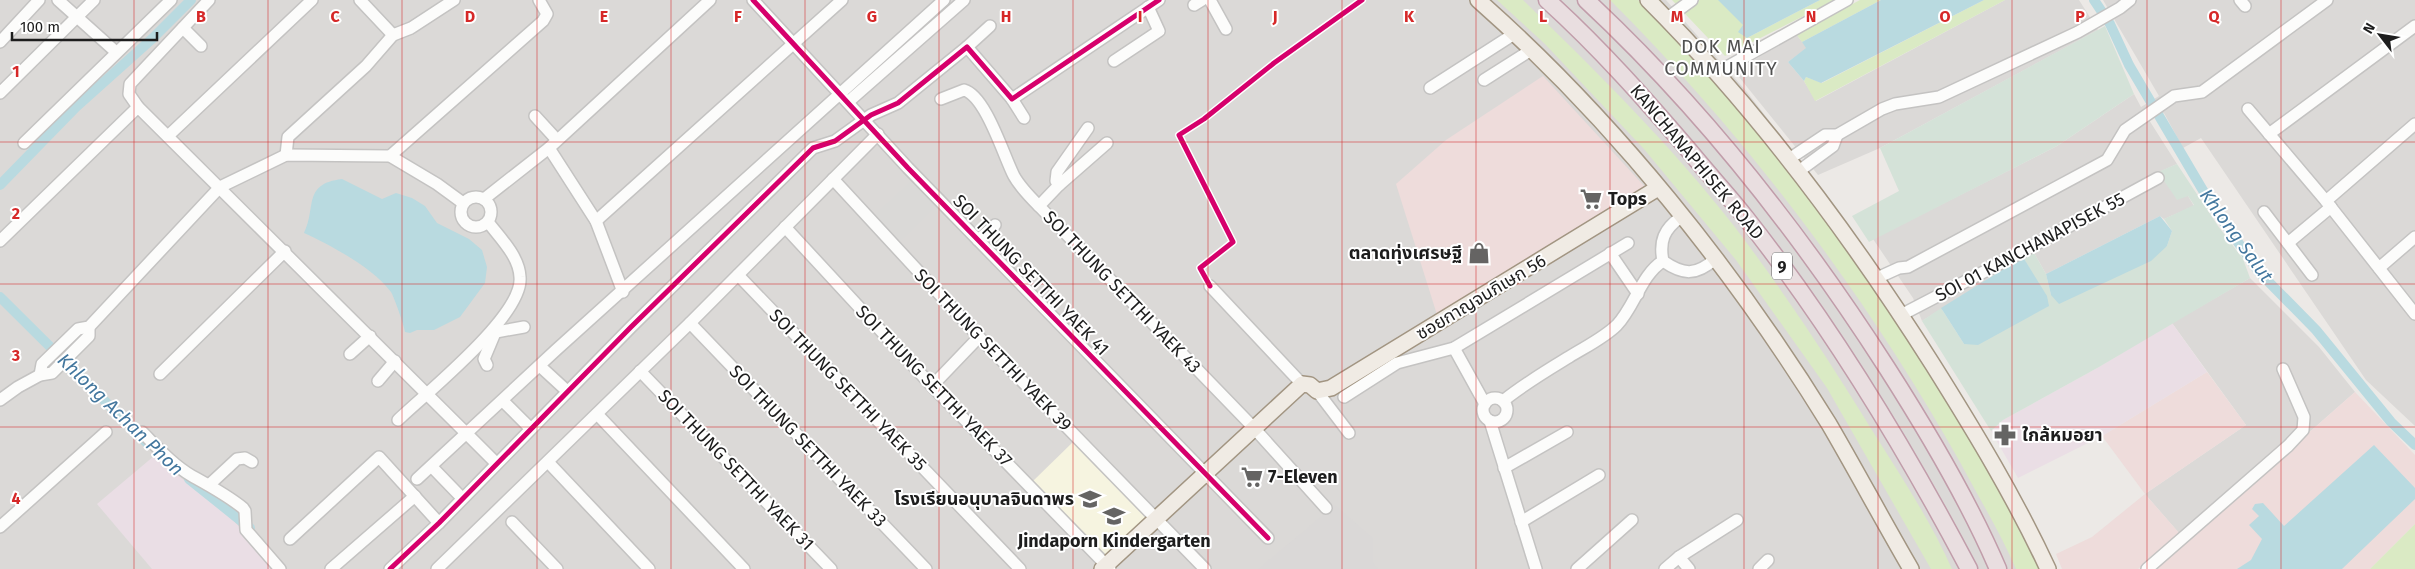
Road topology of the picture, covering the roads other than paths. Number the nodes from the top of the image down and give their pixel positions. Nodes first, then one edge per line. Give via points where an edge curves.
1 (39, 0) edge
2 (58, 0) edge
3 (94, 0) edge
4 (171, 0) edge
5 (209, 0) edge
6 (312, 0) edge
7 (360, 0) edge
8 (454, 0) edge
9 (539, 0) edge
10 (710, 0) edge
11 (753, 0) edge
12 (842, 0) edge
13 (944, 0) edge
14 (964, 0) edge
15 (1159, 0) edge
16 (1210, 0) edge
17 (1478, 0) edge
18 (1547, 0) edge
19 (1586, 0) edge
20 (1648, 0) edge
21 (1692, 0) edge
22 (1847, 0) edge
23 (2130, 0) edge
24 (2327, 0) edge
25 (1148, 7) junction
26 (78, 16) junction
27 (1666, 19) junction
28 (990, 26) dead end
29 (183, 28) junction
30 (1226, 29) dead end
31 (2413, 32) edge
32 (1514, 34) junction
33 (393, 35) junction
34 (0, 42) edge
35 (793, 45) junction
36 (201, 46) dead end
37 (967, 47) junction
38 (1531, 50) junction
39 (116, 52) junction
40 (1114, 61) dead end
41 (1716, 74) junction
42 (1484, 80) dead end
43 (1430, 88) dead end
44 (0, 93) edge
45 (840, 93) junction
46 (940, 99) dead end
47 (1012, 100) junction
48 (848, 102) junction
49 (138, 107) junction
50 (2248, 108) dead end
51 (535, 116) dead end
52 (1024, 118) dead end
53 (864, 120) junction
54 (2415, 124) edge
55 (1088, 128) dead end
56 (878, 134) junction
57 (2269, 134) junction
58 (1837, 135) junction
59 (168, 136) junction
60 (1107, 142) dead end
61 (24, 143) dead end
62 (553, 144) junction
63 (286, 155) junction
64 (390, 156) junction
65 (1789, 159) junction
66 (1799, 171) junction
67 (2158, 178) dead end
68 (833, 179) junction
69 (1059, 185) junction
70 (220, 188) junction
71 (1658, 188) junction
72 (484, 199) junction
73 (464, 204) junction
74 (2329, 204) junction
75 (1039, 206) junction
76 (2264, 212) dead end
77 (1681, 217) junction
78 (596, 221) junction
79 (488, 222) junction
80 (995, 224) dead end
81 (784, 227) junction
82 (2415, 237) edge
83 (978, 240) junction
84 (0, 241) edge
85 (1628, 242) dead end
86 (2288, 243) junction
87 (285, 251) junction
88 (1610, 253) junction
89 (1715, 259) junction
90 (1663, 261) junction
91 (2379, 268) junction
92 (738, 275) junction
93 (2312, 275) dead end
94 (1877, 278) junction
95 (1210, 286) dead end
96 (622, 292) junction
97 (1638, 294) junction
98 (2415, 314) edge
99 (1901, 315) junction
100 (690, 323) junction
101 (524, 327) dead end
102 (497, 328) junction
103 (370, 336) junction
104 (979, 337) junction
105 (1454, 348) junction
106 (350, 354) dead end
107 (395, 361) junction
108 (487, 365) dead end
109 (542, 368) dead end
110 (2283, 369) dead end
111 (640, 371) junction
112 (160, 374) dead end
113 (378, 381) dead end
114 (1302, 384) junction
115 (932, 386) junction
116 (567, 391) junction
117 (1317, 391) junction
118 (426, 392) junction
119 (1344, 397) dead end
120 (0, 400) edge
121 (1503, 401) junction
122 (504, 402) dead end
123 (1485, 404) junction
124 (597, 414) junction
125 (398, 420) dead end
126 (1490, 420) junction
127 (1253, 427) junction
128 (530, 428) junction
129 (106, 432) dead end
130 (142, 432) dead end
131 (1567, 432) dead end
132 (1349, 433) dead end
133 (467, 434) junction
134 (252, 462) dead end
135 (548, 462) junction
136 (496, 463) junction
137 (433, 468) dead end
138 (1504, 468) junction
139 (1204, 473) junction
140 (1599, 475) dead end
141 (417, 479) dead end
142 (209, 485) junction
143 (415, 496) junction
144 (462, 498) junction
145 (1326, 508) dead end
146 (1155, 519) junction
147 (1632, 520) dead end
148 (1737, 520) dead end
149 (512, 522) dead end
150 (1521, 522) junction
151 (439, 523) junction
152 (0, 527) edge
153 (1268, 538) dead end
154 (290, 539) dead end
155 (1679, 557) junction
156 (1768, 560) dead end
157 (1106, 568) edge
158 (280, 569) edge
159 (331, 569) edge
160 (390, 569) edge
161 (437, 569) edge
162 (557, 569) edge
163 (649, 569) edge
164 (744, 569) edge
165 (831, 569) edge
166 (926, 569) edge
167 (1020, 569) edge
168 (1206, 569) edge
169 (1536, 569) edge
170 (1577, 569) edge
171 (1665, 569) edge
172 (1689, 569) edge
173 (1759, 569) edge
174 (1911, 569) edge
175 (1969, 569) edge
176 (1998, 569) edge
177 (2048, 569) edge
178 (2147, 569) edge

1 - 34 street
2 - 26 street
3 - 26 street
4 - 39 street
5 - 29 street
6 - 59 street
7 - 33 street
8 - 33 street via 411,28
9 - 64 street via 547,14 543,21
10 - 62 street
11 - 35 street, SOI THUNG SETTHI YAEK 41
12 - 35 street
13 - 45 street
14 - 48 street
15 - 25 street
16 - 30 street
17 - 32 main road
18 - 175 highway, KANCHANAPHISEK ROAD / 9 via 1634,86 1746,217 1867,390
19 - 176 highway, KANCHANAPHISEK ROAD / 9 via 1686,102 1758,186 1844,302 1923,424
20 - 27 main road
21 - 27 street
22 - 41 street
23 - 58 street via 2078,32 1939,97 1895,104
24 - 94 street via 2202,92 2174,96 2124,130 2108,160 1908,267
25 - 40 street via 1159,31
25 - 47 street
26 - 39 street
26 - 44 street
27 - 41 main road
28 - 37 street
29 - 36 street
29 - 49 street via 130,84 129,94
31 - 57 street
32 - 38 main road
32 - 43 street
33 - 63 street via 366,66 288,137
35 - 45 street, SOI THUNG SETTHI YAEK 41
35 - 78 street
37 - 47 street
37 - 53 street via 902,100
38 - 42 street
38 - 71 main road
39 - 61 street
41 - 65 main road
45 - 48 street, SOI THUNG SETTHI YAEK 41
45 - 96 street
46 - 75 street via 964,90 973,94 991,122 1017,182
47 - 52 street
48 - 53 street, SOI THUNG SETTHI YAEK 41
49 - 59 street
49 - 84 street
50 - 57 street
51 - 62 street
53 - 56 street, SOI THUNG SETTHI YAEK 41
53 - 116 street via 835,141 813,148
54 - 74 street
55 - 69 street, SOI THUNG SETTHI YAEK 43 via 1057,172
56 - 68 street
56 - 83 street, SOI THUNG SETTHI YAEK 41
57 - 74 street
58 - 65 street via 1825,135
58 - 66 street via 1833,146
59 - 70 street
60 - 69 street
62 - 72 street
62 - 78 street
63 - 64 street
63 - 70 street
64 - 73 street
65 - 66 main road
66 - 94 main road
67 - 99 street, SOI 01 KANCHANAPISEK 55
68 - 81 street
68 - 104 street, SOI THUNG SETTHI YAEK 39
69 - 75 street, SOI THUNG SETTHI YAEK 43
70 - 87 street
70 - 120 street via 90,326 78,329 42,364 40,375
71 - 77 main road
71 - 117 main road, ซอยกาญจนภิเษก 56 via 1331,388
72 - 73 street via 471,198
72 - 79 street via 491,210
73 - 79 street via 462,218 467,224 474,227
74 - 86 street
74 - 91 street
75 - 127 street, SOI THUNG SETTHI YAEK 43
76 - 86 street
77 - 89 main road
77 - 90 street via 1664,234 1660,246
78 - 96 street
79 - 102 street via 514,256 521,278 515,300
80 - 83 street
81 - 92 street
81 - 115 street, SOI THUNG SETTHI YAEK 37
82 - 91 street
83 - 139 street, SOI THUNG SETTHI YAEK 41
85 - 88 street
86 - 93 street
87 - 103 street
87 - 112 street
88 - 97 street
88 - 105 street
89 - 90 street via 1688,273
89 - 174 main road via 1828,424
90 - 97 street via 1655,266
91 - 98 street
92 - 100 street
92 - 167 street, SOI THUNG SETTHI YAEK 35
94 - 99 main road
95 - 114 street
96 - 133 street
97 - 121 street via 1616,326 1524,384
99 - 177 main road via 1994,462
100 - 111 street
100 - 166 street, SOI THUNG SETTHI YAEK 33
101 - 102 street
102 - 108 street via 484,359
102 - 118 street
103 - 106 street
103 - 107 street
104 - 115 street
104 - 146 street, SOI THUNG SETTHI YAEK 39
105 - 119 street via 1398,362
105 - 123 street
107 - 113 street
107 - 118 street
109 - 116 street
110 - 178 street via 2304,417 2303,430
111 - 124 street
111 - 165 street, SOI THUNG SETTHI YAEK 31
114 - 117 main road
114 - 127 main road
115 - 157 street, SOI THUNG SETTHI YAEK 37
116 - 128 street
117 - 132 street
118 - 125 street
118 - 133 street
121 - 123 street via 1495,398
121 - 126 street via 1507,409 1503,418 1496,422
122 - 128 street
123 - 126 street via 1484,412
124 - 135 street
124 - 164 street
126 - 138 street
127 - 139 main road
127 - 145 street, SOI THUNG SETTHI YAEK 43
128 - 136 street
129 - 152 street
130 - 142 street via 191,476
131 - 138 street
133 - 136 street
133 - 141 street
134 - 142 street via 245,458 237,459
135 - 161 street
135 - 163 street
136 - 144 street
137 - 144 street
138 - 150 street
139 - 146 main road
139 - 153 street, SOI THUNG SETTHI YAEK 41
140 - 150 street
142 - 158 street via 243,508 248,533
143 - 151 street
143 - 154 street via 379,457
143 - 159 street
144 - 151 street
146 - 157 main road
146 - 168 street, SOI THUNG SETTHI YAEK 39
147 - 170 street
148 - 155 street
149 - 162 street
150 - 169 street
151 - 160 street
155 - 171 street
155 - 172 street
156 - 173 street

